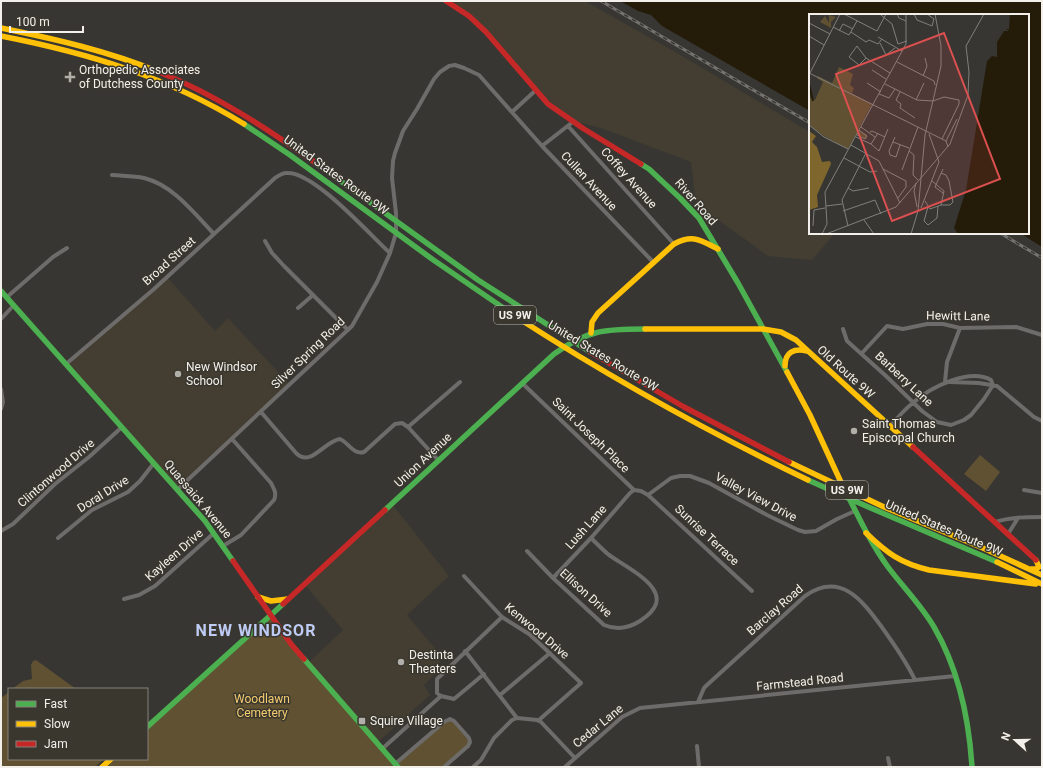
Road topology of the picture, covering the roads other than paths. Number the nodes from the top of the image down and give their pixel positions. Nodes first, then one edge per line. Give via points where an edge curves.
1 (446, 1) edge
2 (1, 28) edge
3 (1, 36) edge
4 (145, 66) junction
5 (142, 73) junction
6 (536, 90) junction
7 (512, 112) junction
8 (574, 121) junction
9 (568, 126) junction
10 (542, 146) junction
11 (112, 175) dead end
12 (396, 221) junction
13 (396, 233) junction
14 (214, 234) junction
15 (265, 241) dead end
16 (674, 244) junction
17 (67, 248) dead end
18 (719, 250) junction
19 (390, 253) junction
20 (654, 263) junction
21 (1, 291) edge
22 (313, 295) junction
23 (7, 297) junction
24 (14, 305) junction
25 (298, 308) dead end
26 (1, 319) edge
27 (960, 328) junction
28 (763, 329) junction
29 (843, 329) dead end
30 (348, 330) junction
31 (591, 333) junction
32 (1042, 335) edge
33 (573, 341) junction
34 (564, 347) junction
35 (807, 351) junction
36 (862, 353) junction
37 (66, 364) junction
38 (785, 368) junction
39 (460, 382) dead end
40 (946, 382) junction
41 (522, 383) junction
42 (993, 385) junction
43 (1, 389) edge
44 (913, 402) junction
45 (1, 409) edge
46 (261, 412) junction
47 (1042, 421) edge
48 (122, 427) junction
49 (408, 427) junction
50 (890, 427) junction
51 (737, 436) junction
52 (232, 439) junction
53 (733, 442) junction
54 (439, 461) junction
55 (154, 463) junction
56 (177, 490) junction
57 (634, 490) junction
58 (1024, 490) dead end
59 (1042, 494) edge
60 (648, 495) junction
61 (855, 510) junction
62 (1018, 518) junction
63 (1041, 518) edge
64 (995, 522) junction
65 (1, 531) edge
66 (214, 533) junction
67 (866, 533) junction
68 (1008, 534) junction
69 (58, 538) dead end
70 (591, 538) junction
71 (223, 546) junction
72 (526, 551) dead end
73 (1036, 560) junction
74 (1042, 565) edge
75 (1029, 569) junction
76 (1042, 575) edge
77 (464, 576) dead end
78 (553, 578) junction
79 (1042, 585) edge
80 (752, 591) dead end
81 (258, 597) junction
82 (124, 599) dead end
83 (288, 599) junction
84 (270, 615) junction
85 (502, 617) junction
86 (465, 651) junction
87 (550, 653) junction
88 (484, 674) junction
89 (955, 676) junction
90 (916, 680) junction
91 (500, 695) junction
92 (442, 696) junction
93 (698, 702) junction
94 (646, 707) joint
95 (517, 718) junction
96 (539, 720) junction
97 (148, 726) edge
98 (697, 746) dead end
99 (382, 749) junction
100 (575, 758) junction
101 (888, 758) dead end
102 (110, 760) edge
103 (397, 766) edge
104 (102, 767) edge
105 (444, 767) edge
106 (473, 767) edge
107 (565, 767) edge
108 (699, 767) edge
109 (890, 767) edge
110 (972, 767) edge

1 - 6 main road, River Road via 469,16 486,32
2 - 4 main road, United States Route 9W / US 9W via 73,43
3 - 5 main road, United States Route 9W / US 9W via 88,55
4 - 5 street
4 - 12 main road, United States Route 9W / US 9W via 199,90 263,126
5 - 13 main road, United States Route 9W / US 9W via 196,97 243,123
6 - 7 street
6 - 8 main road, River Road via 548,104
7 - 10 street, Cullen Avenue
7 - 12 street, Silver Spring Road via 473,72 455,64 440,72 403,131 395,153 392,178
8 - 9 street
8 - 18 main road, River Road via 657,175 699,218
9 - 10 street
9 - 16 street, Coffey Avenue
10 - 20 street, Cullen Avenue
11 - 14 street via 143,178 162,186 178,197
12 - 13 street, Silver Spring Road
12 - 33 main road, United States Route 9W / US 9W via 460,267
13 - 19 street, Silver Spring Road
13 - 34 main road, United States Route 9W / US 9W
14 - 19 street, Broad Street via 275,178 285,173 298,175 328,195 355,217
14 - 37 street, Broad Street
15 - 22 street via 272,253
16 - 18 main road via 692,237
16 - 20 main road
17 - 23 street
18 - 28 main road, River Road
19 - 30 street, Silver Spring Road via 377,282
20 - 31 main road via 598,313 592,322
21 - 23 main road, Quassaick Avenue
22 - 25 street
22 - 30 street
23 - 24 main road, Quassaick Avenue
24 - 26 street
24 - 37 main road, Quassaick Avenue
27 - 32 street, Hewitt Lane via 1016,327
27 - 36 street, Hewitt Lane via 942,324 903,329 887,326
27 - 40 street via 947,362
28 - 31 main road, Old Route 9W via 618,329
28 - 35 main road, Old Route 9W via 788,335
28 - 38 main road, River Road
29 - 36 street, Barberry Lane via 847,341
30 - 46 street, Silver Spring Road
31 - 33 main road, Union Avenue
33 - 34 main road, Union Avenue
33 - 51 main road, United States Route 9W / US 9W via 658,393
34 - 41 main road, Union Avenue
34 - 53 main road, United States Route 9W / US 9W
35 - 38 main road via 790,351 785,360
35 - 50 main road, Old Route 9W
36 - 44 street, Barberry Lane
37 - 48 main road, Quassaick Avenue
38 - 61 main road, River Road
39 - 49 street
40 - 42 street
40 - 44 street
41 - 54 main road, Union Avenue
41 - 57 street, Saint Joseph Place
42 - 44 street, Barberry Lane via 971,415 951,425 937,422
42 - 47 street
43 - 45 street
44 - 50 street
46 - 49 street via 296,453 304,458 340,439 361,453 395,424 402,423
46 - 52 street, Silver Spring Road
48 - 55 main road, Quassaick Avenue
48 - 65 street, Clintonwood Drive via 13,524
49 - 54 street
50 - 64 main road, Old Route 9W
51 - 53 street
51 - 75 main road, United States Route 9W / US 9W via 850,492
52 - 56 street, Silver Spring Road
52 - 71 street via 271,483 276,495 241,535
53 - 79 main road, United States Route 9W / US 9W via 841,496 1014,570
54 - 83 main road, Union Avenue
55 - 56 main road, Quassaick Avenue
55 - 69 street, Doral Drive via 128,492 92,510
56 - 66 main road, Quassaick Avenue
57 - 60 street, Saint Joseph Place
57 - 70 street, Lush Lane
58 - 59 street
60 - 61 street, Valley View Drive via 671,478 690,476 709,483 767,515 805,532 816,531
60 - 80 street, Sunrise Terrace
61 - 67 main road, River Road
62 - 63 street
62 - 64 street
62 - 68 street
64 - 68 main road, Old Route 9W
66 - 71 main road, Quassaick Avenue
66 - 82 street, Kayleen Drive via 155,586 139,595
67 - 79 main road via 886,552 912,566
67 - 89 main road via 934,627
68 - 73 main road, Old Route 9W
70 - 78 street, Lush Lane
70 - 78 street, Ellison Drive via 653,588 657,594 654,609 629,626 609,627
71 - 81 main road, Quassaick Avenue
72 - 78 street, Ellison Drive
73 - 74 main road, Old Route 9W
73 - 75 main road via 1039,567
75 - 76 main road, United States Route 9W / US 9W
77 - 85 street, Kenwood Drive
81 - 83 main road via 271,601
81 - 84 main road, Quassaick Avenue
83 - 84 main road, Union Avenue
84 - 97 main road, Union Avenue
84 - 99 main road, Quassaick Avenue via 291,644
85 - 86 street
85 - 87 street, Kenwood Drive via 529,634
86 - 88 street
86 - 92 street via 437,679 437,693
87 - 91 street
87 - 96 street, Kenwood Drive via 581,683
88 - 91 street
88 - 92 street via 456,698
89 - 90 street, Farmstead Road
89 - 110 main road via 967,715
90 - 93 street, Farmstead Road
90 - 93 street, Barclay Road via 894,643 866,605 852,593 830,586 813,590 805,596 707,685
91 - 95 street
92 - 99 street
93 - 94 street, Farmstead Road
94 - 100 street, Cedar Lane via 622,717
95 - 96 street
95 - 106 street via 494,738 481,760
96 - 100 street
98 - 108 street
99 - 103 main road, Quassaick Avenue
100 - 107 street, Cedar Lane
101 - 109 street
102 - 104 main road
103 - 105 street via 450,719 470,742

